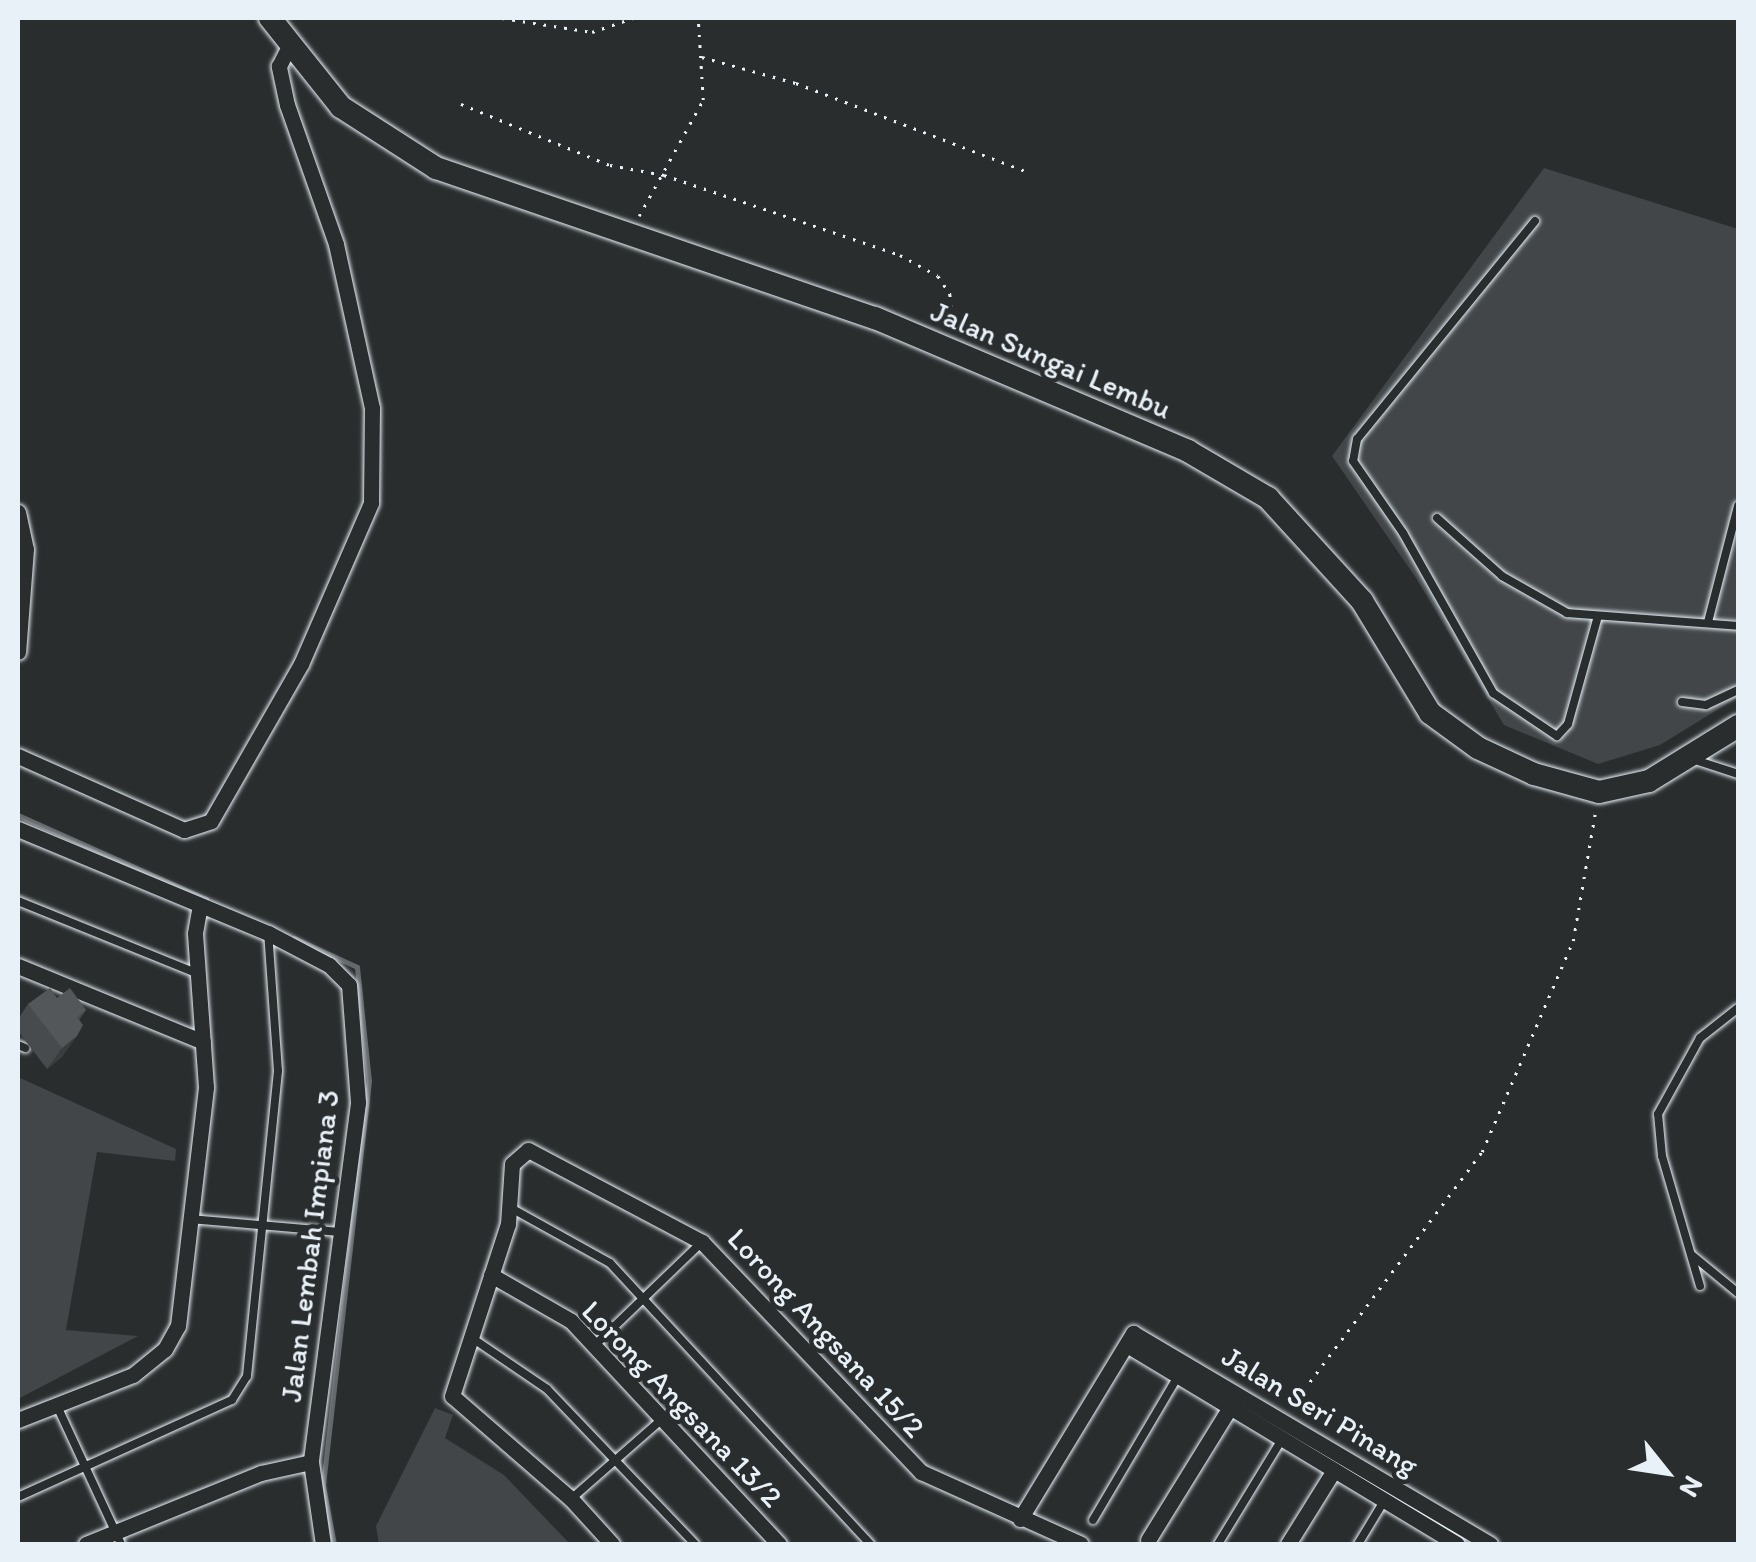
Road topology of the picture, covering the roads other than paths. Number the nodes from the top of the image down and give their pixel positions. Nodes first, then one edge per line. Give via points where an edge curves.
1 (270, 18) edge
2 (288, 48) junction
3 (1535, 222) dead end
4 (1738, 506) edge
5 (18, 512) edge
6 (1436, 518) dead end
7 (1598, 616) junction
8 (1708, 622) junction
9 (1738, 626) edge
10 (18, 652) edge
11 (1738, 690) edge
12 (1682, 702) dead end
13 (1738, 726) edge
14 (18, 756) edge
15 (1688, 758) junction
16 (1738, 774) edge
17 (18, 829) edge
18 (18, 901) edge
19 (200, 906) junction
20 (268, 933) junction
21 (19, 971) edge
22 (196, 973) junction
23 (1738, 1008) edge
24 (202, 1042) junction
25 (509, 1208) junction
26 (190, 1219) junction
27 (264, 1222) junction
28 (341, 1232) junction
29 (702, 1242) junction
30 (1692, 1256) junction
31 (491, 1276) junction
32 (1700, 1286) dead end
33 (1738, 1293) edge
34 (642, 1299) junction
35 (467, 1335) junction
36 (1127, 1344) junction
37 (594, 1346) junction
38 (1178, 1376) junction
39 (57, 1406) junction
40 (1230, 1407) junction
41 (18, 1420) edge
42 (662, 1420) junction
43 (1282, 1439) junction
44 (615, 1460) junction
45 (310, 1462) junction
46 (86, 1468) junction
47 (1334, 1470) junction
48 (18, 1497) edge
49 (571, 1499) junction
50 (1384, 1501) junction
51 (1444, 1516) junction
52 (1020, 1519) junction
53 (1093, 1520) dead end
54 (1052, 1532) junction
55 (118, 1538) edge
56 (1431, 1538) edge
57 (1148, 1540) dead end
58 (86, 1544) edge
59 (323, 1544) edge
60 (612, 1544) edge
61 (695, 1544) edge
62 (778, 1544) edge
63 (870, 1544) edge
64 (1038, 1544) edge
65 (1081, 1544) edge
66 (1218, 1544) edge
67 (1288, 1544) edge
68 (1358, 1544) edge
69 (1456, 1544) edge
70 (1490, 1544) edge

1 - 2 main road, Jalan Sungai Lembu
2 - 14 street via 278,66 287,106 336,244 372,408 371,503 301,664 212,821 184,830
2 - 15 main road, Jalan Sungai Lembu via 341,107 407,153 948,348 1174,444 1268,498 1362,600 1430,713 1478,748 1534,774 1599,792 1649,781
3 - 7 lane via 1357,439 1353,461 1403,533 1493,693 1557,736 1568,724
4 - 8 lane
5 - 10 street via 26,549
6 - 7 lane via 1542,603
7 - 8 lane
8 - 9 lane
11 - 12 lane via 1706,705
13 - 15 main road, Jalan Sungai Lembu
15 - 16 lane
17 - 19 street, Jalan Lembah Impiana 3
18 - 22 lane
19 - 20 street, Jalan Lembah Impiana 3
19 - 22 street
20 - 27 lane via 278,1070
20 - 28 street, Jalan Lembah Impiana 3 via 329,965 349,985 358,1104
21 - 24 street
22 - 24 street
23 - 30 lane via 1700,1038 1658,1114 1662,1156
24 - 26 street via 206,1087
25 - 29 street, Lorong Angsana 15/2 via 512,1164 535,1151
25 - 31 street
25 - 34 lane via 610,1263
26 - 27 lane
26 - 39 street via 178,1326 165,1349 133,1375
27 - 28 lane
27 - 46 lane via 247,1376 232,1400
28 - 45 street, Jalan Lembah Impiana 3
29 - 34 lane
29 - 52 street, Lorong Angsana 15/2 via 921,1472
30 - 32 lane
30 - 33 lane
31 - 35 street
31 - 37 street, Lorong Angsana 13/2 via 571,1321
34 - 37 lane
34 - 63 lane
35 - 44 lane via 548,1388
35 - 49 street via 452,1396
36 - 38 street, Jalan Seri Pinang
36 - 51 street, Jalan Seri Pinang via 1133,1332
36 - 52 street
37 - 42 street, Lorong Angsana 13/2
38 - 40 street, Jalan Seri Pinang
38 - 53 lane
39 - 41 street
39 - 46 lane
40 - 43 street, Jalan Seri Pinang
40 - 57 street
42 - 44 lane
42 - 62 street, Lorong Angsana 13/2
43 - 47 street, Jalan Seri Pinang
43 - 66 lane
44 - 49 lane
44 - 61 lane
45 - 55 street via 261,1473
45 - 59 street, Jalan Lembah Impiana 3
46 - 48 lane
46 - 55 lane
47 - 50 street, Jalan Seri Pinang
47 - 67 street
49 - 60 street
50 - 56 street, Jalan Seri Pinang
50 - 68 lane
51 - 56 street
51 - 70 street, Jalan Seri Pinang
52 - 54 street, Lorong Angsana 15/2
54 - 64 street
54 - 65 street, Lorong Angsana 15/2
55 - 58 street
56 - 69 street, Jalan Seri Pinang

